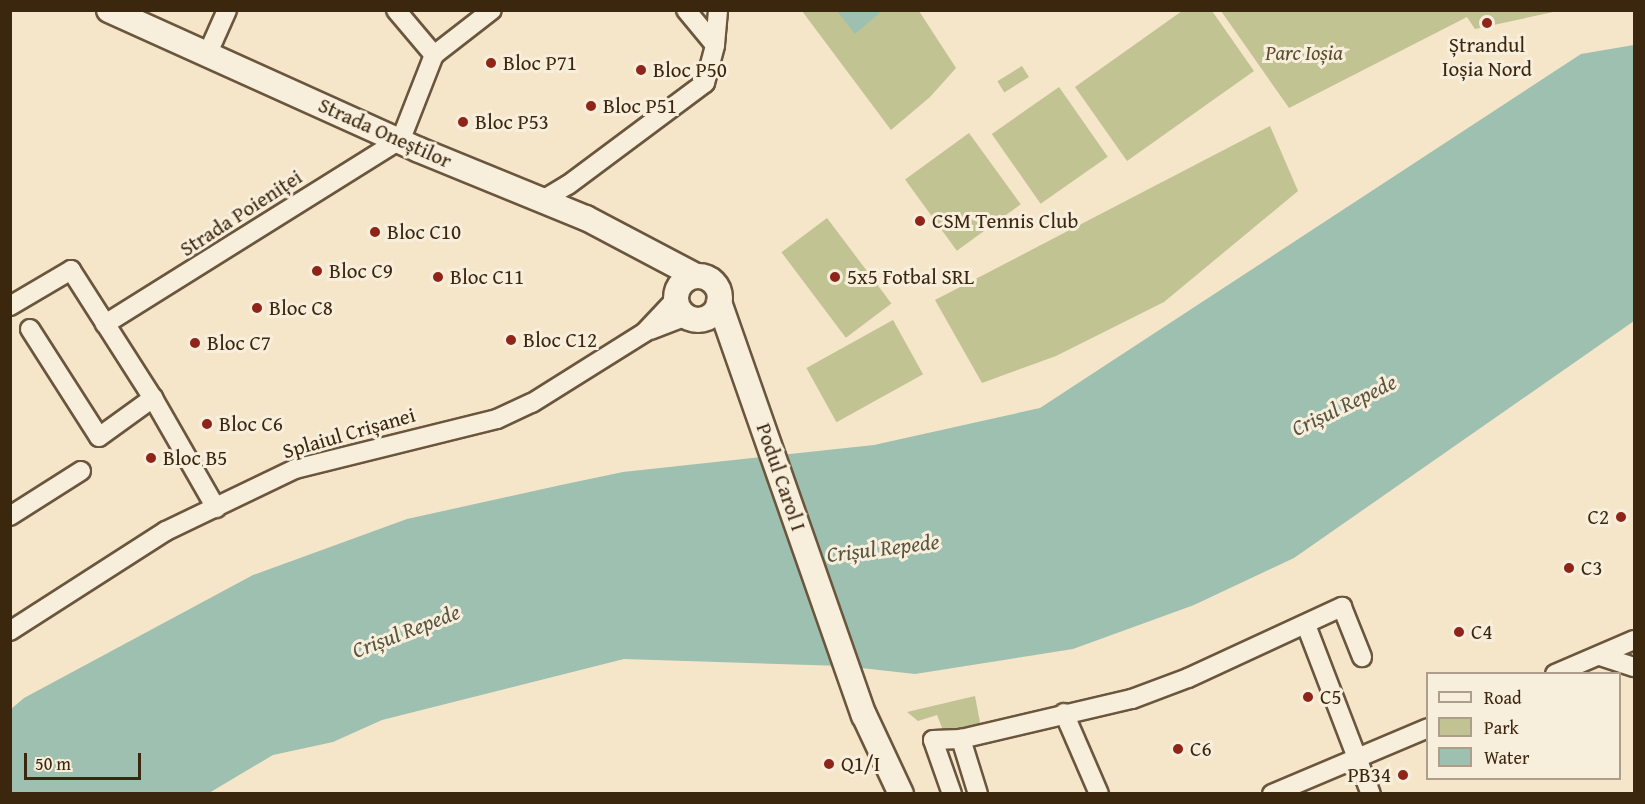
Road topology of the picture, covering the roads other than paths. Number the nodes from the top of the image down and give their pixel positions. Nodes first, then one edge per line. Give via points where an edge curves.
1 (109, 10) edge
2 (227, 10) edge
3 (396, 10) edge
4 (492, 10) edge
5 (686, 10) edge
6 (718, 10) edge
7 (715, 45) junction
8 (207, 55) junction
9 (434, 55) junction
10 (401, 139) junction
11 (541, 201) junction
12 (687, 300) junction
13 (719, 302) junction
14 (10, 306) edge
15 (105, 324) junction
16 (30, 329) dead end
17 (743, 363) junction
18 (153, 398) junction
19 (81, 471) dead end
20 (216, 508) junction
21 (10, 516) edge
22 (1306, 625) junction
23 (10, 631) edge
24 (1635, 640) edge
25 (1600, 656) junction
26 (1362, 657) dead end
27 (1635, 667) edge
28 (1560, 672) edge
29 (1064, 713) junction
30 (1426, 729) edge
31 (961, 740) junction
32 (1358, 758) junction
33 (901, 794) edge
34 (952, 794) edge
35 (978, 794) edge
36 (1100, 794) edge
37 (1272, 794) edge
38 (1371, 794) edge

1 - 8 street, Strada Oneștilor
2 - 8 street
3 - 9 street
4 - 9 street
5 - 7 street
6 - 7 street
7 - 11 street via 705,83
8 - 10 street, Strada Oneștilor
9 - 10 street
10 - 11 street, Strada Oneștilor
10 - 15 street, Strada Poieniței
11 - 12 street, Strada Oneștilor via 586,218 659,258
12 - 13 street via 712,315
12 - 13 street, Podul Carol I via 715,284
12 - 17 street
12 - 20 street, Splaiul Crișanei via 645,332 532,403 497,419 295,469
13 - 17 street, Podul Carol I
14 - 15 street via 71,270
15 - 18 street
16 - 18 street via 99,437
17 - 33 street, Podul Carol I via 864,715
18 - 20 street
19 - 21 street
20 - 23 street, Splaiul Crișanei via 166,531
22 - 26 street via 1342,607
22 - 29 street via 1132,699
22 - 32 street
24 - 25 street
25 - 27 street
25 - 28 street
29 - 31 street
29 - 36 street
30 - 32 street
31 - 34 street via 933,740
31 - 35 street
32 - 37 street
32 - 38 street

